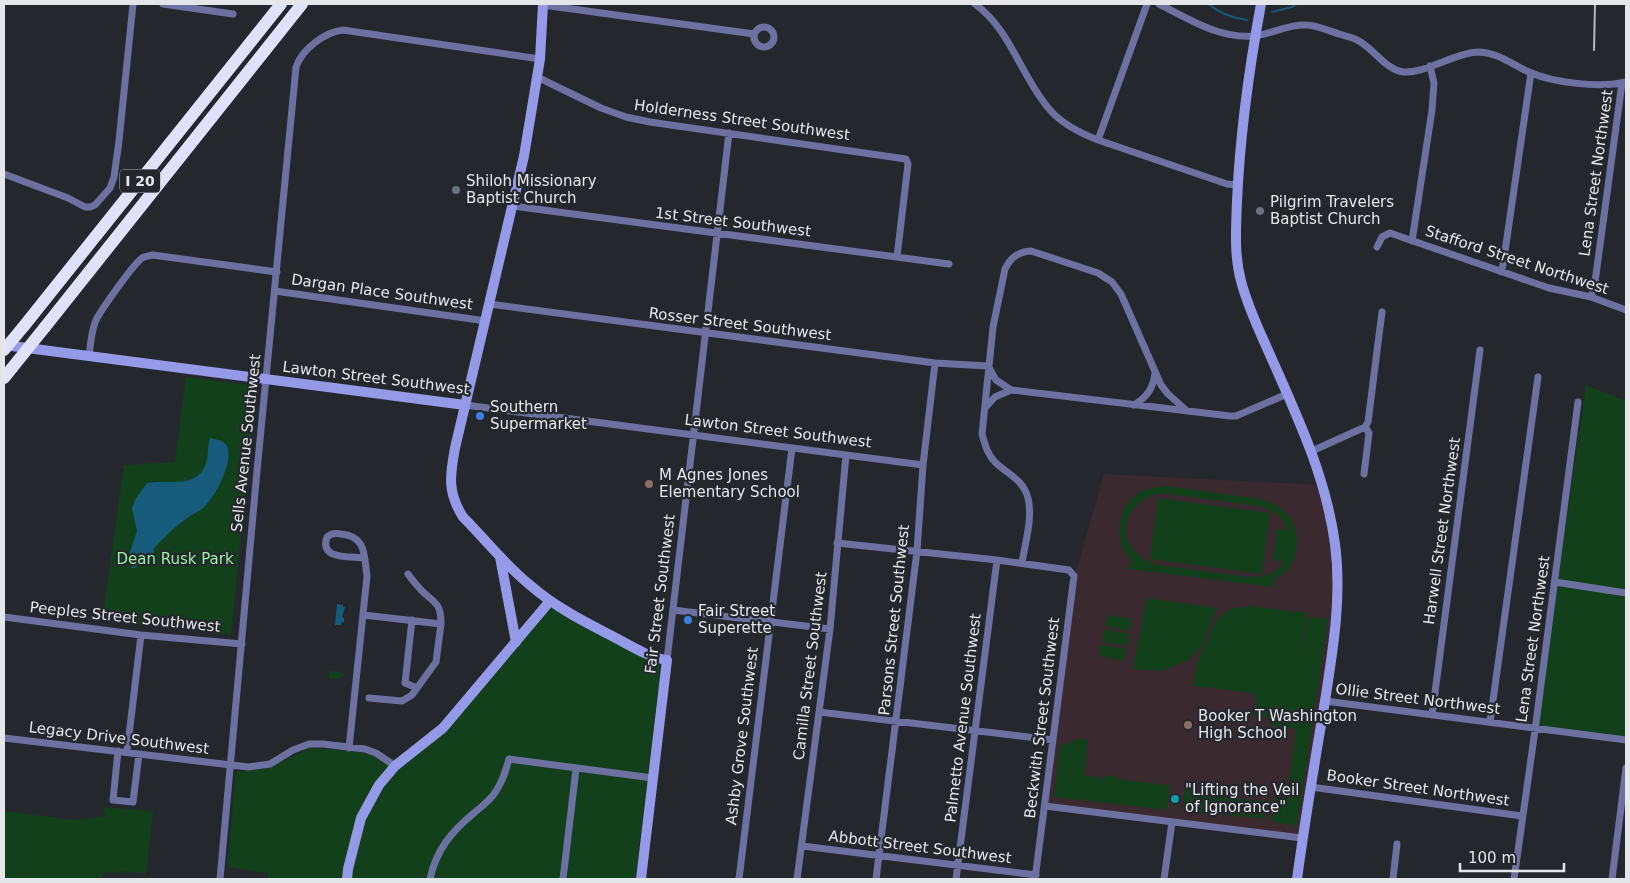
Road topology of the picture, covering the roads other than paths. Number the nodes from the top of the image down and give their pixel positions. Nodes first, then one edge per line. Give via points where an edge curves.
1 (133, 4) edge
2 (163, 4) edge
3 (273, 4) edge
4 (281, 4) edge
5 (302, 4) edge
6 (312, 4) edge
7 (975, 4) edge
8 (1147, 4) edge
9 (1159, 4) edge
10 (1261, 4) edge
11 (543, 5) edge
12 (233, 14) dead end
13 (754, 34) dead end
14 (256, 36) junction
15 (1255, 36) junction
16 (262, 55) junction
17 (540, 59) junction
18 (1430, 66) junction
19 (1531, 73) junction
20 (537, 77) junction
21 (1624, 82) edge
22 (730, 133) junction
23 (1098, 140) junction
24 (4, 174) edge
25 (1238, 185) junction
26 (513, 206) junction
27 (718, 234) junction
28 (1412, 241) junction
29 (1376, 247) dead end
30 (897, 257) junction
31 (949, 264) dead end
32 (277, 272) junction
33 (1501, 272) junction
34 (275, 291) junction
35 (1591, 297) junction
36 (489, 304) junction
37 (1626, 310) edge
38 (1382, 312) dead end
39 (486, 320) junction
40 (706, 334) junction
41 (4, 345) edge
42 (4, 350) edge
43 (1480, 350) dead end
44 (89, 356) junction
45 (935, 363) junction
46 (988, 366) junction
47 (8, 373) edge
48 (1155, 373) junction
49 (1538, 378) dead end
50 (266, 379) junction
51 (1011, 390) junction
52 (1287, 394) junction
53 (1578, 402) dead end
54 (465, 405) junction
55 (1133, 405) junction
56 (984, 410) junction
57 (1188, 411) junction
58 (1365, 427) junction
59 (694, 435) junction
60 (792, 448) junction
61 (1312, 451) junction
62 (846, 455) junction
63 (923, 465) junction
64 (1364, 474) dead end
65 (837, 543) junction
66 (917, 552) junction
67 (500, 556) junction
68 (364, 558) junction
69 (997, 560) junction
70 (1022, 563) junction
71 (408, 574) dead end
72 (1555, 582) junction
73 (1626, 593) edge
74 (550, 601) junction
75 (673, 610) junction
76 (364, 615) junction
77 (4, 617) edge
78 (412, 620) junction
79 (770, 622) junction
80 (441, 624) junction
81 (830, 629) junction
82 (141, 635) junction
83 (516, 642) junction
84 (242, 644) junction
85 (667, 660) junction
86 (417, 688) junction
87 (369, 698) dead end
88 (1324, 701) junction
89 (818, 712) junction
90 (1432, 715) junction
91 (897, 721) junction
92 (1490, 722) junction
93 (1535, 729) junction
94 (975, 731) junction
95 (4, 738) edge
96 (1053, 740) junction
97 (1626, 740) edge
98 (350, 748) junction
99 (118, 751) junction
100 (127, 752) junction
101 (140, 754) junction
102 (230, 765) junction
103 (395, 766) junction
104 (1626, 768) edge
105 (576, 769) junction
106 (653, 778) junction
107 (1311, 787) junction
108 (1045, 806) junction
109 (1522, 816) junction
110 (1172, 822) junction
111 (1302, 838) junction
112 (1398, 844) dead end
113 (802, 846) junction
114 (879, 856) junction
115 (958, 865) junction
116 (1035, 877) edge
117 (220, 879) edge
118 (347, 879) edge
119 (430, 879) edge
120 (563, 879) edge
121 (641, 879) edge
122 (739, 879) edge
123 (797, 879) edge
124 (876, 879) edge
125 (956, 879) edge
126 (1164, 879) edge
127 (1297, 879) edge
128 (1393, 879) edge
129 (1514, 879) edge
130 (1612, 879) edge

1 - 24 street via 114,177 110,188 95,205 85,207
2 - 12 street
3 - 14 highway
4 - 14 highway, I 20
5 - 16 highway, I 20
6 - 16 highway
7 - 23 street via 1005,36 1050,111 1072,128
8 - 23 street
9 - 15 street via 1207,28 1226,34
10 - 15 street
11 - 13 street
11 - 17 street
14 - 42 highway, I 20, bridge
15 - 18 street via 1308,24 1358,40 1390,67 1402,72
15 - 25 street
16 - 47 highway, I 20, bridge
17 - 20 street
17 - 32 street, Sells Avenue Southwest via 343,30 324,36 302,56 296,67
18 - 19 street via 1481,52
18 - 28 street via 1434,83 1432,110
19 - 21 street via 1578,83
19 - 33 street
20 - 22 street, Holderness Street Southwest via 626,117
20 - 26 street
21 - 35 street, Lena Street Northwest
22 - 27 street, Fair Street Southwest
22 - 30 street, Holderness Street Southwest via 906,159
23 - 25 street
25 - 52 street via 1235,240 1240,280
26 - 27 street, 1st Street Southwest
26 - 36 street
27 - 30 street, 1st Street Southwest
27 - 40 street, Fair Street Southwest
28 - 29 street, Stafford Street Northwest via 1390,233 1382,237
28 - 33 street, Stafford Street Northwest
30 - 31 street, 1st Street Southwest
32 - 34 street, Sells Avenue Southwest
32 - 44 street, Dargan Place Southwest via 146,256 97,318
33 - 35 street, Stafford Street Northwest via 1548,288
34 - 39 street, Dargan Place Southwest
34 - 50 street, Sells Avenue Southwest
35 - 37 street, Stafford Street Northwest
36 - 39 street
36 - 40 street, Rosser Street Southwest
38 - 58 street
39 - 54 street
40 - 45 street, Rosser Street Southwest
40 - 59 street, Fair Street Southwest
41 - 44 street, Lawton Street Southwest
43 - 90 street, Harwell Street Northwest
44 - 50 street, Lawton Street Southwest
45 - 46 street, Rosser Street Southwest
45 - 63 street, Parsons Street Southwest
46 - 48 street via 1004,268 1016,255 1031,251 1098,273 1112,282 1121,294
46 - 51 street via 996,380
46 - 56 street
48 - 55 street via 1149,393
48 - 57 street via 1168,394
49 - 92 street
50 - 54 street, Lawton Street Southwest
50 - 84 street, Sells Avenue Southwest
51 - 55 street
51 - 56 street via 995,397
52 - 57 street via 1236,416
52 - 61 street
53 - 72 street, Lena Street Northwest
54 - 59 street, Lawton Street Southwest
54 - 67 street via 451,474 452,497 463,517
55 - 57 street
56 - 70 street via 982,434 987,450 995,462 1019,482 1028,499
58 - 61 street
58 - 64 street via 1369,433
59 - 60 street, Lawton Street Southwest
59 - 75 street, Fair Street Southwest
60 - 62 street, Lawton Street Southwest
60 - 79 street, Ashby Grove Southwest
61 - 88 street via 1330,514 1338,572 1336,630
62 - 63 street, Lawton Street Southwest
62 - 65 street, Camilla Street Southwest
63 - 66 street, Parsons Street Southwest
65 - 66 street
65 - 81 street, Camilla Street Southwest
66 - 69 street
66 - 91 street, Parsons Street Southwest
67 - 74 street
67 - 83 street
68 - 68 street via 362,545 349,535 333,534 324,544 326,550 334,555
68 - 76 street
69 - 70 street
69 - 94 street, Palmetto Avenue Southwest
70 - 96 street, Beckwith Street Southwest via 1069,570 1074,576
71 - 80 street via 422,591 437,602
72 - 73 street
72 - 93 street, Lena Street Northwest
74 - 83 street
74 - 85 street via 578,619 650,655
75 - 79 street
75 - 85 street, Fair Street Southwest
76 - 78 street
76 - 98 street
77 - 82 street, Peeples Street Southwest
78 - 80 street
78 - 86 street via 405,683
79 - 81 street
79 - 122 street, Ashby Grove Southwest
80 - 86 street via 436,662
81 - 89 street, Camilla Street Southwest
82 - 84 street, Peeples Street Southwest
82 - 100 street
83 - 103 street via 443,728
84 - 102 street, Sells Avenue Southwest
85 - 106 street, Fair Street Southwest
86 - 87 street via 402,701
88 - 90 street, Ollie Street Northwest
88 - 107 street
89 - 91 street
89 - 113 street, Camilla Street Southwest
90 - 92 street, Ollie Street Northwest
91 - 94 street
91 - 114 street, Parsons Street Southwest
92 - 93 street, Ollie Street Northwest
93 - 97 street, Ollie Street Northwest
93 - 109 street, Lena Street Northwest
94 - 96 street
94 - 115 street, Palmetto Avenue Southwest
95 - 99 street, Legacy Drive Southwest
96 - 108 street, Beckwith Street Southwest
98 - 102 street via 309,744 270,764 253,767
98 - 103 street via 376,753
99 - 100 street, Legacy Drive Southwest
99 - 101 street via 113,800 133,802
100 - 101 street, Legacy Drive Southwest
101 - 102 street, Legacy Drive Southwest
102 - 117 street, Sells Avenue Southwest
103 - 118 street via 379,785 361,818
104 - 130 street
105 - 106 street
105 - 119 street via 509,759 496,793 455,828 446,840
105 - 120 street
106 - 121 street, Fair Street Southwest
107 - 109 street, Booker Street Northwest
107 - 111 street
108 - 110 street
108 - 116 street, Beckwith Street Southwest
109 - 129 street, Lena Street Northwest
110 - 111 street
110 - 126 street
111 - 127 street
112 - 128 street
113 - 114 street, Abbott Street Southwest
113 - 123 street, Camilla Street Southwest
114 - 115 street, Abbott Street Southwest
114 - 124 street, Parsons Street Southwest
115 - 116 street, Abbott Street Southwest
115 - 125 street, Palmetto Avenue Southwest

